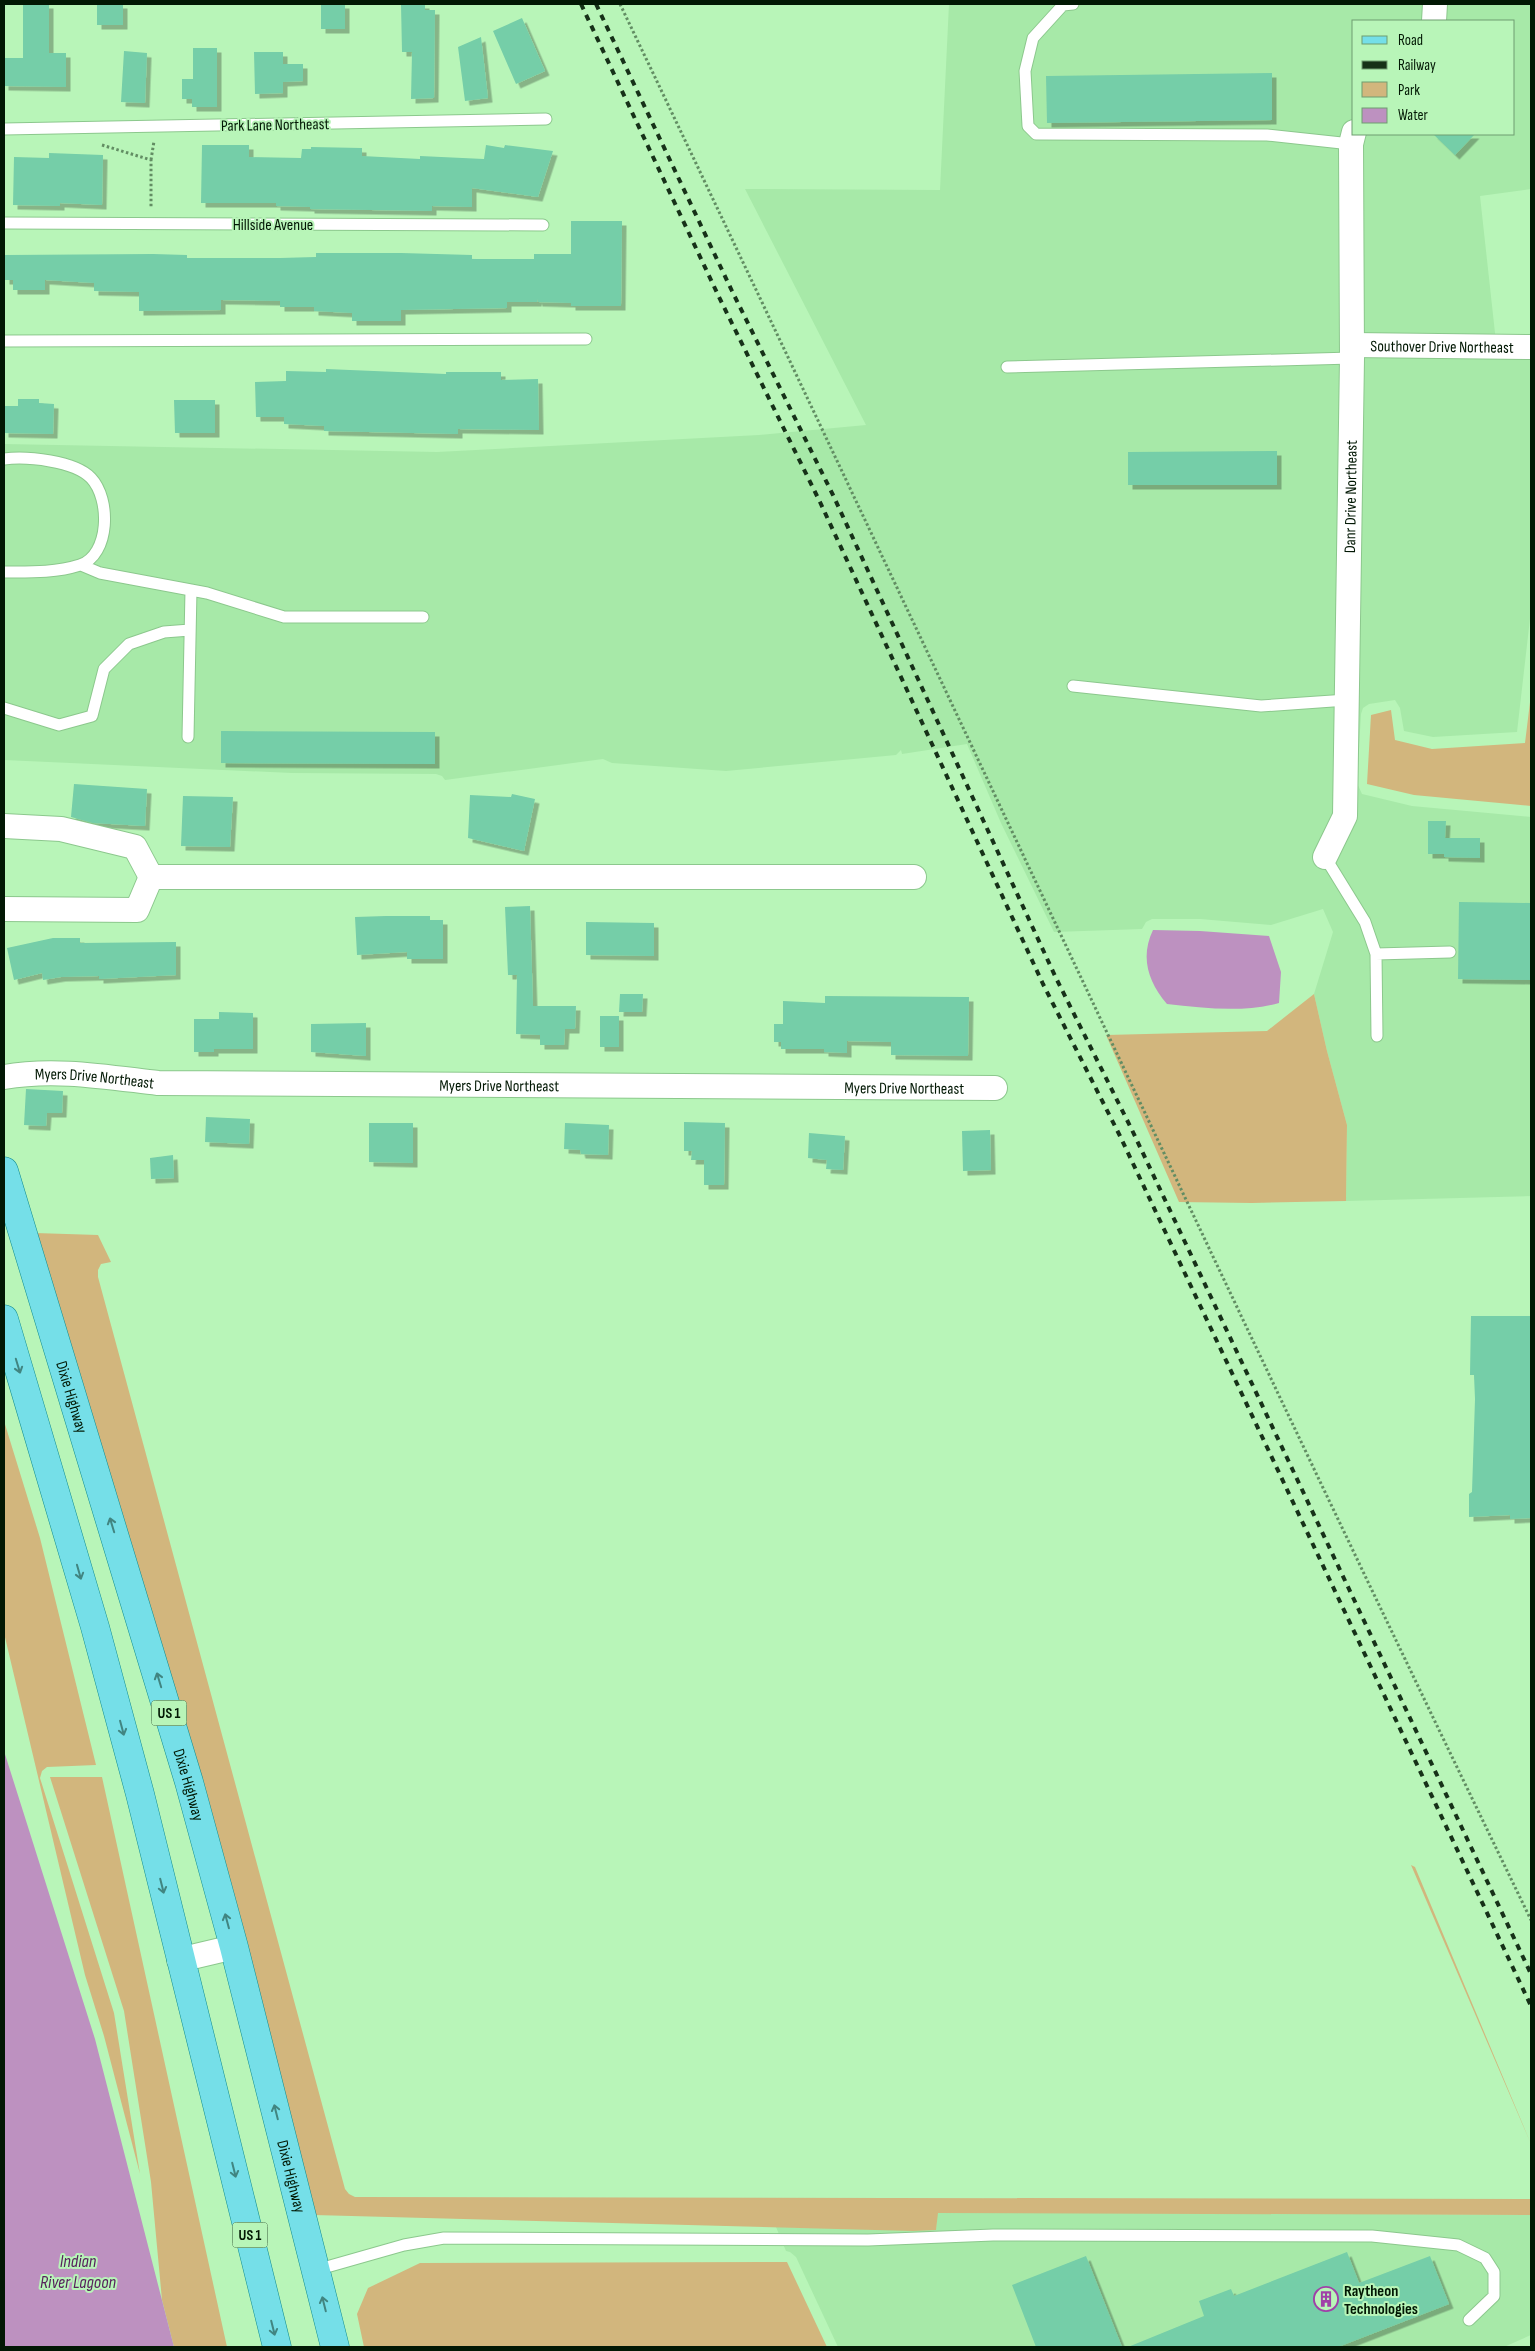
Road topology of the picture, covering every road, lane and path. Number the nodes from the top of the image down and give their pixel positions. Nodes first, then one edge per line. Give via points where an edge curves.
1 (620, 4) edge
2 (1073, 4) edge
3 (1435, 4) edge
4 (1434, 20) edge
5 (546, 119) dead end
6 (4, 128) edge
7 (1353, 138) edge
8 (94, 142) dead end
9 (4, 223) edge
10 (152, 224) junction
11 (543, 225) dead end
12 (586, 339) dead end
13 (4, 342) edge
14 (1531, 348) edge
15 (1352, 352) junction
16 (1007, 366) dead end
17 (4, 459) edge
18 (81, 565) junction
19 (4, 572) edge
20 (192, 590) junction
21 (423, 617) dead end
22 (190, 630) junction
23 (1072, 686) dead end
24 (1347, 700) junction
25 (4, 708) edge
26 (188, 737) dead end
27 (4, 826) edge
28 (1325, 857) joint
29 (151, 877) junction
30 (914, 877) dead end
31 (4, 909) edge
32 (1450, 952) dead end
33 (1376, 954) junction
34 (1376, 1036) dead end
35 (4, 1077) edge
36 (995, 1088) dead end
37 (4, 1171) edge
38 (4, 1319) edge
39 (1531, 1920) edge
40 (234, 1946) junction
41 (180, 1960) junction
42 (316, 2270) junction
43 (1469, 2320) dead end
44 (277, 2347) edge
45 (335, 2347) edge

1 - 39 path
2 - 7 lane via 1063,5 1033,38 1025,71 1028,126 1036,134
3 - 4 street
5 - 6 lane, Park Lane Northeast
7 - 15 street, Danr Drive Northeast
8 - 10 path via 151,160
9 - 10 lane, Hillside Avenue
10 - 11 lane, Hillside Avenue
12 - 13 lane
14 - 15 street, Southover Drive Northeast
15 - 16 lane
15 - 24 street, Danr Drive Northeast
17 - 18 lane via 70,465 91,478 99,492 105,531 96,553
18 - 19 lane via 42,572
18 - 20 lane via 100,572
20 - 21 lane via 284,617
20 - 22 lane
22 - 25 lane via 164,632 130,644 104,669 92,716 59,725
22 - 26 lane
23 - 24 lane via 1261,706
24 - 28 street, Danr Drive Northeast via 1345,816
27 - 29 street via 60,830 135,848
28 - 33 lane via 1365,922
29 - 30 street
29 - 31 street via 137,910
32 - 33 lane
33 - 34 lane
35 - 36 street, Myers Drive Northeast via 60,1073 158,1083
40 -> 37 main road, Dixie Highway / US 1 via 164,1698
38 -> 41 main road, US 1 via 95,1627
40 - 41 street
42 -> 40 main road, Dixie Highway / US 1
41 -> 44 main road, US 1
42 - 43 lane via 404,2245 444,2238 868,2240 994,2235 1372,2236 1458,2245 1486,2258 1494,2272 1494,2296
45 -> 42 main road, Dixie Highway / US 1

